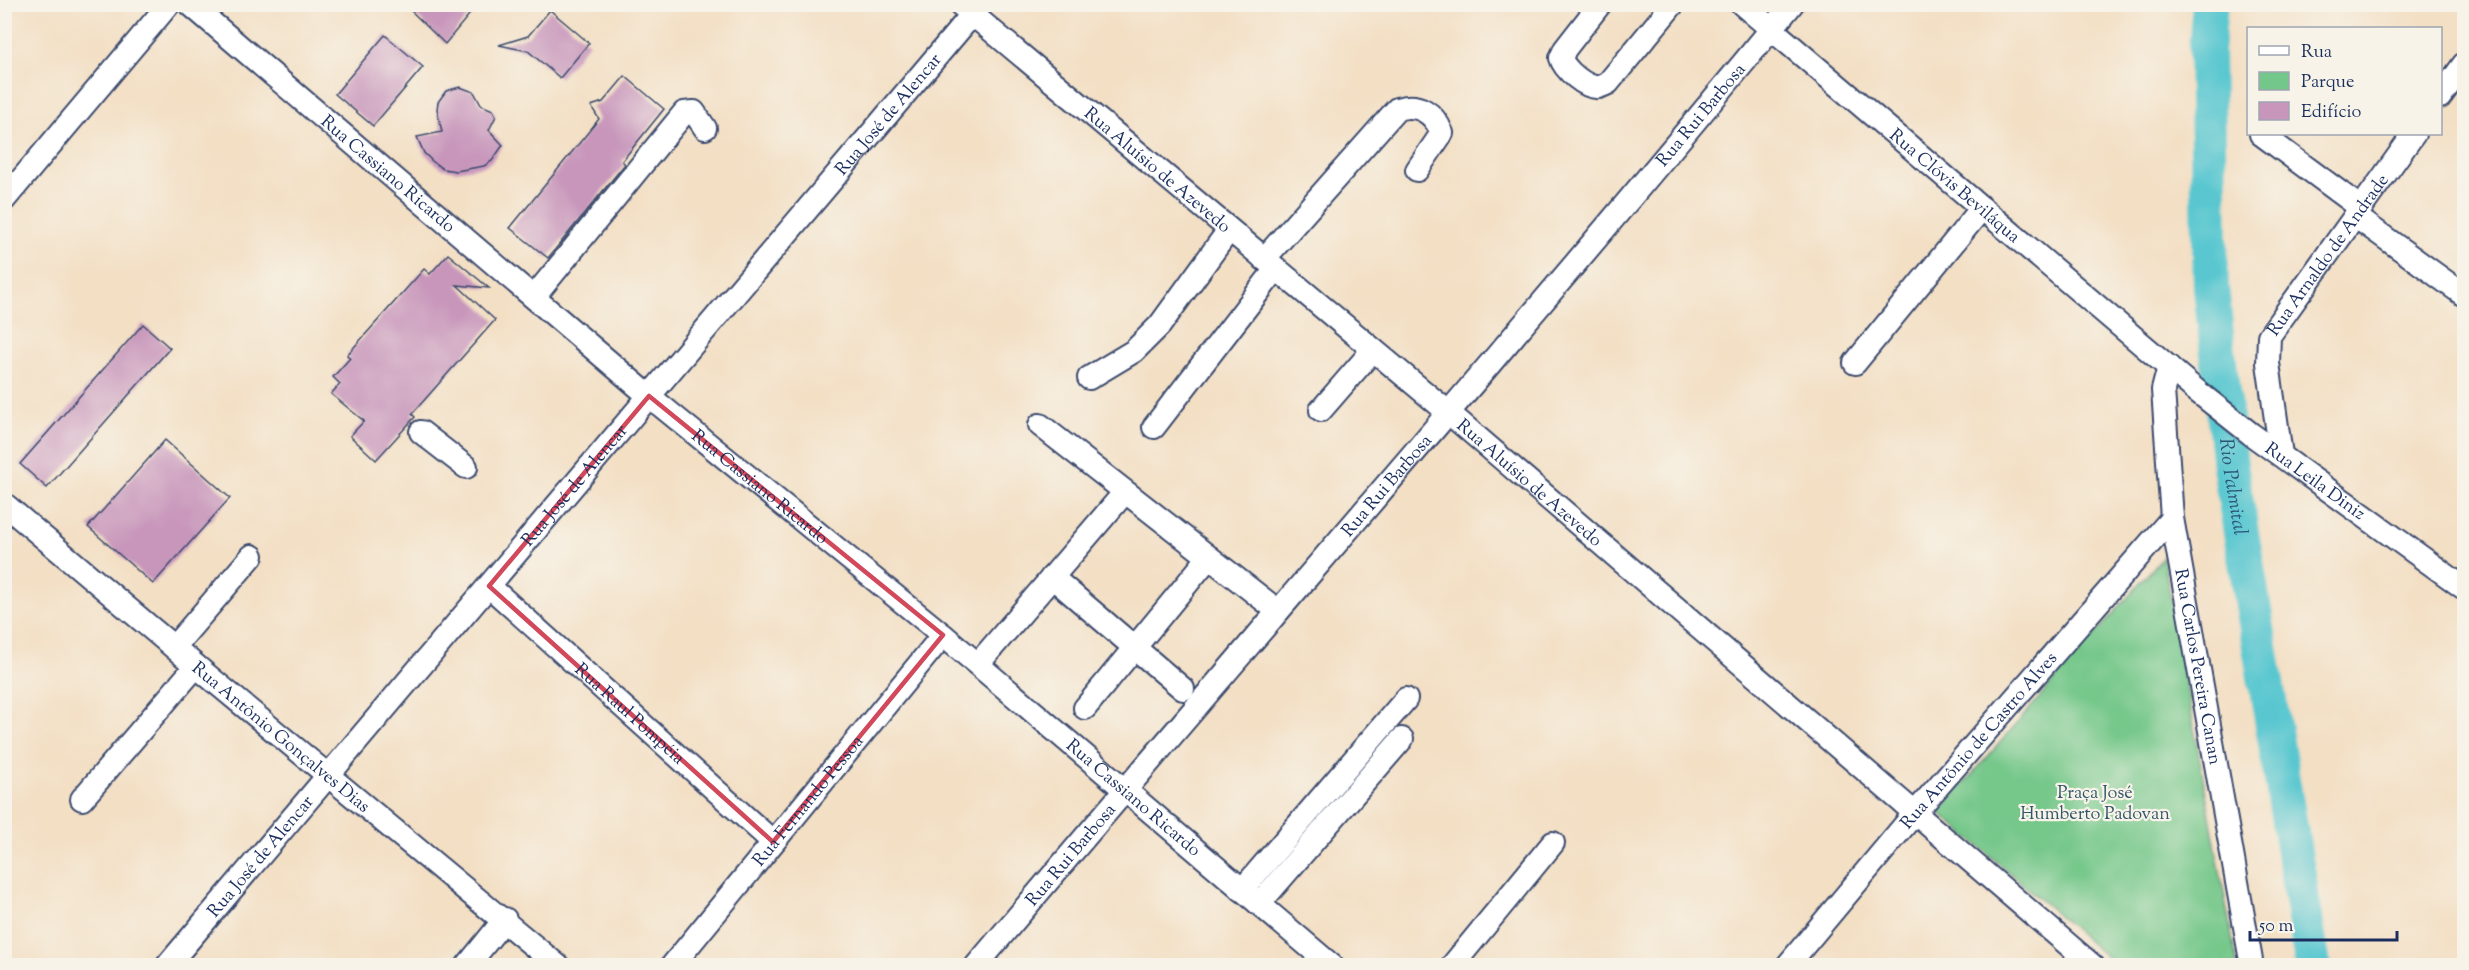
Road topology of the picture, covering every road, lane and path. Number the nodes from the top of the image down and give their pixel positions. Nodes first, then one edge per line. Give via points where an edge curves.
1 (169, 4) edge
2 (190, 4) edge
3 (1600, 4) edge
4 (1673, 4) edge
5 (1742, 4) edge
6 (1792, 4) edge
7 (971, 8) edge
8 (1771, 29) junction
9 (2464, 64) edge
10 (2442, 94) edge
11 (705, 128) dead end
12 (2262, 135) edge
13 (2413, 135) edge
14 (1417, 170) dead end
15 (12, 176) edge
16 (4, 200) edge
17 (1982, 208) junction
18 (2358, 212) junction
19 (1228, 230) junction
20 (1270, 264) junction
21 (2464, 295) edge
22 (534, 297) junction
23 (2128, 332) junction
24 (1373, 350) junction
25 (1855, 363) dead end
26 (2169, 367) junction
27 (1089, 378) dead end
28 (2163, 390) junction
29 (649, 396) junction
30 (1321, 410) dead end
31 (1449, 413) junction
32 (1040, 425) dead end
33 (1154, 427) dead end
34 (421, 432) dead end
35 (2281, 456) junction
36 (466, 467) dead end
37 (1125, 492) junction
38 (4, 504) edge
39 (2172, 518) junction
40 (252, 556) dead end
41 (1209, 557) junction
42 (1052, 577) junction
43 (489, 586) junction
44 (2464, 588) edge
45 (1278, 611) junction
46 (944, 635) junction
47 (174, 647) junction
48 (1135, 647) junction
49 (978, 664) junction
50 (196, 666) junction
51 (1183, 688) dead end
52 (1406, 699) dead end
53 (1085, 708) dead end
54 (1401, 739) dead end
55 (328, 775) junction
56 (1125, 789) junction
57 (82, 799) dead end
58 (1914, 814) junction
59 (772, 842) junction
60 (1553, 843) dead end
61 (1242, 890) junction
62 (1259, 904) junction
63 (505, 919) junction
64 (167, 966) edge
65 (467, 966) edge
66 (558, 966) edge
67 (672, 966) edge
68 (976, 966) edge
69 (1332, 966) edge
70 (1452, 966) edge
71 (1786, 966) edge
72 (2093, 966) edge
73 (2252, 966) edge

1 - 15 street
2 - 22 street, Rua Cassiano Ricardo
3 - 4 street via 1561,58 1563,65 1589,86 1599,87 1608,83
5 - 8 street, Rua Clóvis Beviláqua
6 - 8 street, Rua Rui Barbosa
7 - 19 street, Rua Aluísio de Azevedo
7 - 29 street, Rua José de Alencar
8 - 17 street, Rua Clóvis Beviláqua
8 - 31 street, Rua Rui Barbosa
9 - 10 street
11 - 22 street via 694,112 684,113
12 - 18 street
13 - 18 street, Rua Arnaldo de Andrade
14 - 20 street via 1442,133 1438,122 1421,108 1410,105 1398,109
15 - 16 street
17 - 23 street, Rua Clóvis Beviláqua
17 - 25 street
18 - 21 street
18 - 35 street, Rua Arnaldo de Andrade via 2270,336 2268,363
19 - 20 street, Rua Aluísio de Azevedo
19 - 27 street via 1160,325 1134,351
20 - 24 street, Rua Aluísio de Azevedo
20 - 33 street
22 - 29 street, Rua Cassiano Ricardo
23 - 26 street, Rua Clóvis Beviláqua
23 - 28 street
24 - 30 street
24 - 31 street, Rua Aluísio de Azevedo
26 - 28 street, Rua Carlos Pereira Canan
26 - 35 street, Rua Leila Diniz
28 - 39 street, Rua Carlos Pereira Canan
29 - 43 street, Rua José de Alencar
29 - 46 street, Rua Cassiano Ricardo
31 - 45 street, Rua Rui Barbosa
31 - 58 street, Rua Aluísio de Azevedo
32 - 37 street
34 - 36 street
35 - 44 street, Rua Leila Diniz
37 - 41 street
37 - 42 street
38 - 47 street, Rua Antônio Gonçalves Dias
39 - 58 street, Rua Antônio de Castro Alves
39 - 73 street, Rua Carlos Pereira Canan
40 - 47 street
41 - 45 street
41 - 48 street
42 - 48 street
42 - 49 street
43 - 55 street, Rua José de Alencar
43 - 59 street, Rua Raul Pompéia
45 - 56 street, Rua Rui Barbosa
46 - 49 street, Rua Cassiano Ricardo
46 - 59 street, Rua Fernando Pessoa
47 - 50 street, Rua Antônio Gonçalves Dias
48 - 51 street
48 - 53 street
49 - 56 street, Rua Cassiano Ricardo
50 - 55 street, Rua Antônio Gonçalves Dias
50 - 57 street
52 - 61 street
54 - 62 street
55 - 63 street, Rua Antônio Gonçalves Dias
55 - 64 street, Rua José de Alencar
56 - 61 street, Rua Cassiano Ricardo
56 - 68 street, Rua Rui Barbosa
58 - 71 street, Rua Antônio de Castro Alves
58 - 72 street, Rua Aluísio de Azevedo
59 - 67 street, Rua Fernando Pessoa
60 - 70 street
61 - 62 street, Rua Cassiano Ricardo
62 - 69 street, Rua Cassiano Ricardo
63 - 65 street
63 - 66 street, Rua Antônio Gonçalves Dias

